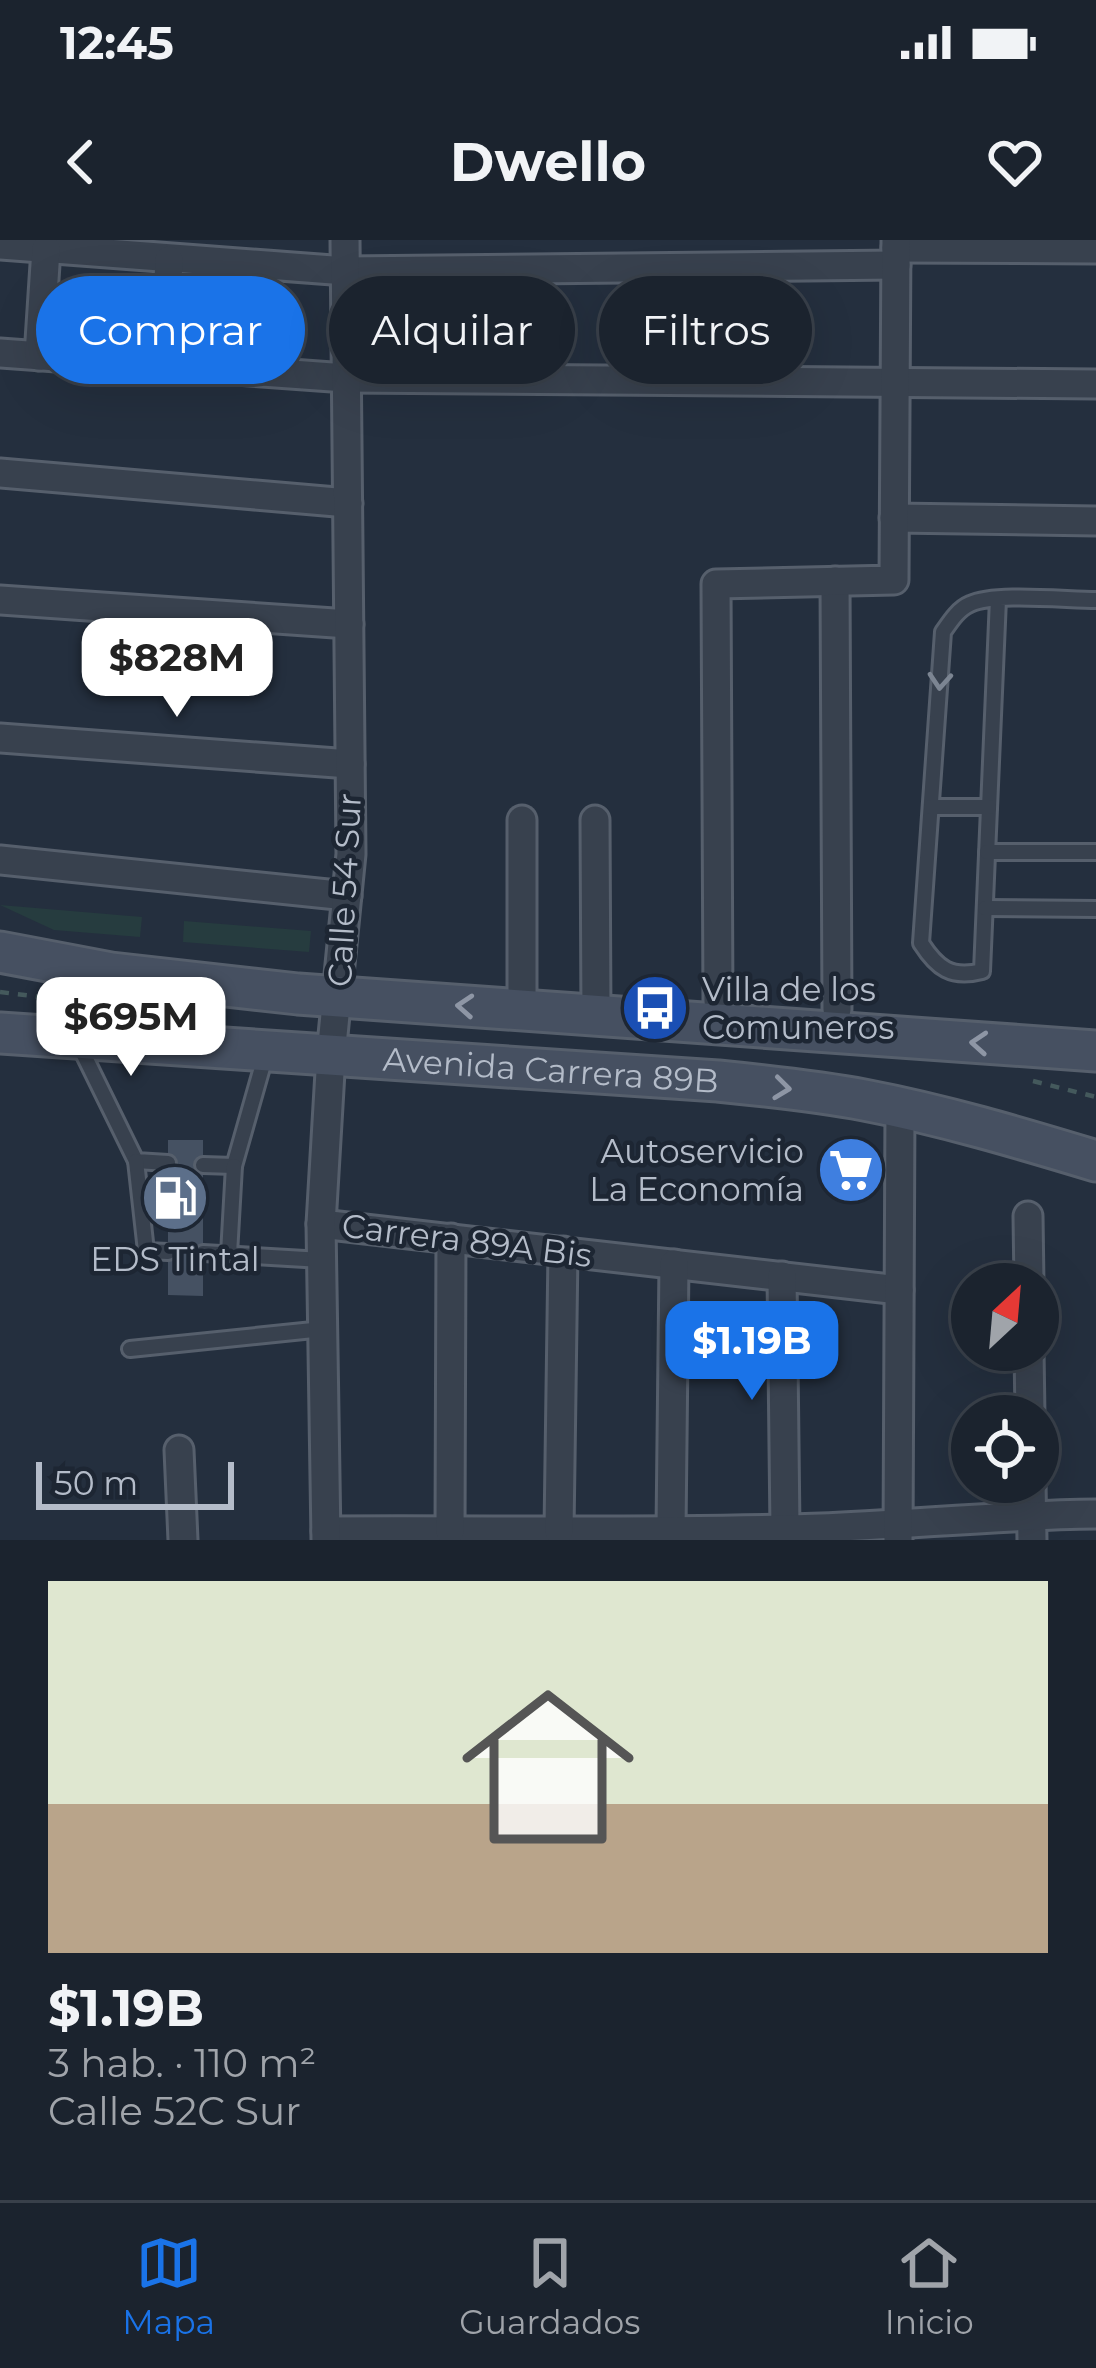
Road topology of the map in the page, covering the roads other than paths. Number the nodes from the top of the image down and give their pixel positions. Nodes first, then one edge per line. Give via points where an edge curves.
1 (345, 240) edge
2 (0, 245) edge
3 (46, 249) junction
4 (1096, 249) edge
5 (896, 251) edge
6 (170, 260) junction
7 (346, 271) junction
8 (44, 276) edge
9 (169, 276) edge
10 (346, 276) edge
11 (0, 353) edge
12 (36, 356) edge
13 (575, 380) edge
14 (896, 382) junction
15 (346, 384) edge
16 (1096, 384) edge
17 (0, 473) edge
18 (348, 503) junction
19 (894, 518) junction
20 (1096, 521) edge
21 (835, 581) junction
22 (998, 598) junction
23 (0, 600) edge
24 (1096, 600) edge
25 (349, 624) junction
26 (0, 738) edge
27 (350, 764) junction
28 (931, 806) junction
29 (989, 807) junction
30 (522, 820) dead end
31 (596, 820) dead end
32 (1096, 852) edge
33 (987, 853) junction
34 (0, 860) edge
35 (347, 896) junction
36 (985, 908) junction
37 (1096, 909) edge
38 (0, 952) edge
39 (338, 997) junction
40 (718, 1000) dead end
41 (837, 1009) dead end
42 (522, 1010) junction
43 (596, 1016) junction
44 (0, 1033) edge
45 (75, 1038) junction
46 (266, 1050) junction
47 (1096, 1051) edge
48 (331, 1055) junction
49 (900, 1108) junction
50 (136, 1161) junction
51 (1096, 1161) edge
52 (168, 1163) dead end
53 (203, 1165) dead end
54 (234, 1166) junction
55 (1028, 1216) dead end
56 (321, 1223) junction
57 (451, 1238) junction
58 (563, 1251) junction
59 (168, 1252) dead end
60 (203, 1253) dead end
61 (229, 1254) junction
62 (322, 1260) junction
63 (1029, 1263) edge
64 (674, 1264) junction
65 (782, 1276) junction
66 (899, 1290) junction
67 (323, 1329) junction
68 (130, 1349) dead end
69 (179, 1450) dead end
70 (1096, 1514) edge
71 (1032, 1527) edge
72 (784, 1529) junction
73 (671, 1530) junction
74 (450, 1531) junction
75 (559, 1531) junction
76 (898, 1533) edge
77 (326, 1536) edge
78 (182, 1540) edge

1 - 7 street, Calle 54 Sur
2 - 3 street
3 - 6 street
3 - 8 street
4 - 5 street
5 - 7 street
5 - 14 street
6 - 7 street
6 - 9 street
7 - 10 street, Calle 54 Sur
11 - 12 street
13 - 14 street
14 - 16 street
14 - 19 street
15 - 18 street, Calle 54 Sur
17 - 18 street
18 - 25 street, Calle 54 Sur
19 - 20 street
19 - 21 street via 894,580
21 - 40 street via 716,584
21 - 41 street
22 - 24 lane
22 -> 28 lane via 970,603 943,632
22 - 29 lane
23 - 25 street
25 - 27 street, Calle 54 Sur
26 - 27 street
27 - 35 street, Calle 54 Sur
28 - 29 lane
28 - 36 lane via 921,943 933,962 967,975 982,971
29 - 33 lane
30 - 42 street
31 - 43 street
32 - 33 lane
33 - 36 lane
34 - 35 street
35 - 39 street, Calle 54 Sur
36 - 37 lane
38 - 39 main road, Avenida Carrera 89B via 111,973
42 -> 39 main road, Avenida Carrera 89B
39 - 48 street, Calle 54 Sur
42 - 43 main road, Avenida Carrera 89B
47 -> 43 main road, Avenida Carrera 89B
44 - 45 main road, Avenida Carrera 89B
45 - 46 main road, Avenida Carrera 89B
45 - 50 lane
46 - 48 main road, Avenida Carrera 89B
46 - 54 lane
48 -> 49 main road, Avenida Carrera 89B via 718,1081
48 - 56 street, Calle 54 Sur
49 - 51 main road, Avenida Carrera 89B
49 - 66 street
50 - 52 lane
50 - 59 lane via 146,1251
53 - 54 lane
54 - 61 lane
55 - 63 street
56 - 57 street, Carrera 89A Bis
56 - 62 street, Calle 54 Sur
57 - 58 street, Carrera 89A Bis
57 - 74 street
58 - 64 street, Carrera 89A Bis
58 - 75 street
60 - 61 lane
61 - 62 lane
62 - 67 street, Calle 54 Sur
64 - 65 street, Carrera 89A Bis
64 - 73 street
65 - 66 street, Carrera 89A Bis
65 - 72 street
66 - 76 street
67 - 68 lane
67 - 77 street, Calle 54 Sur
69 - 78 street
70 - 71 street
71 - 76 street
72 - 73 street
72 - 76 street
73 - 75 street
74 - 75 street
74 - 77 street

